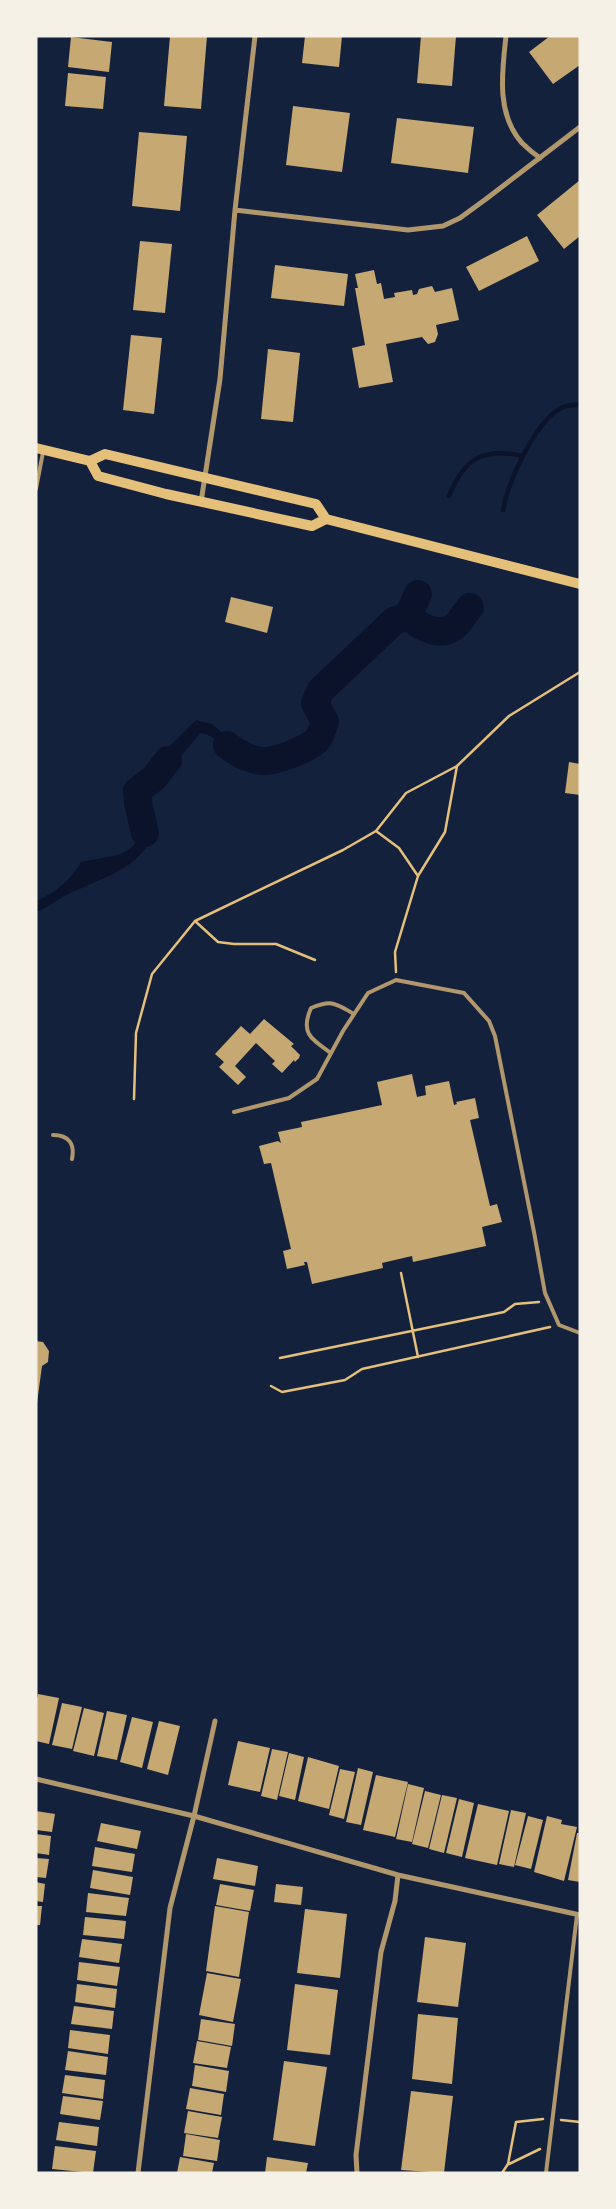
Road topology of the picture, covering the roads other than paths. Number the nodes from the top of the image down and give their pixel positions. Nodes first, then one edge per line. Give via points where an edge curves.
1 (255, 36) edge
2 (506, 36) edge
3 (580, 127) edge
4 (540, 158) junction
5 (235, 210) junction
6 (40, 448) edge
7 (90, 461) junction
8 (204, 479) junction
9 (36, 489) edge
10 (201, 502) junction
11 (326, 519) junction
12 (580, 584) edge
13 (354, 1014) junction
14 (331, 1053) junction
15 (234, 1112) dead end
16 (53, 1135) dead end
17 (72, 1159) dead end
18 (580, 1333) edge
19 (215, 1721) dead end
20 (36, 1779) edge
21 (194, 1816) junction
22 (398, 1875) junction
23 (578, 1915) edge
24 (138, 2173) edge
25 (357, 2173) edge
26 (546, 2173) edge

1 - 5 street
2 - 4 street via 502,72 506,115 522,143
3 - 4 street
4 - 5 street via 460,218 444,226 408,230
5 - 8 street via 220,379
6 - 7 main road
6 - 9 lane
7 - 8 main road via 105,454
7 - 10 main road via 98,476
8 - 10 street
8 - 11 main road via 316,504
10 - 11 main road via 312,526
11 - 12 main road
13 - 14 lane
13 - 14 lane via 333,1002 312,1008 306,1019 307,1031 314,1041
13 - 18 lane via 368,994 396,980 464,993 489,1021 495,1036 544,1293 559,1325
14 - 15 lane via 317,1079 290,1098
16 - 17 lane via 62,1135 70,1140 74,1150
19 - 21 street
20 - 21 street
21 - 22 street
21 - 24 street via 170,1908
22 - 23 street
22 - 25 street via 395,1901 381,1952 356,2155
23 - 26 lane

